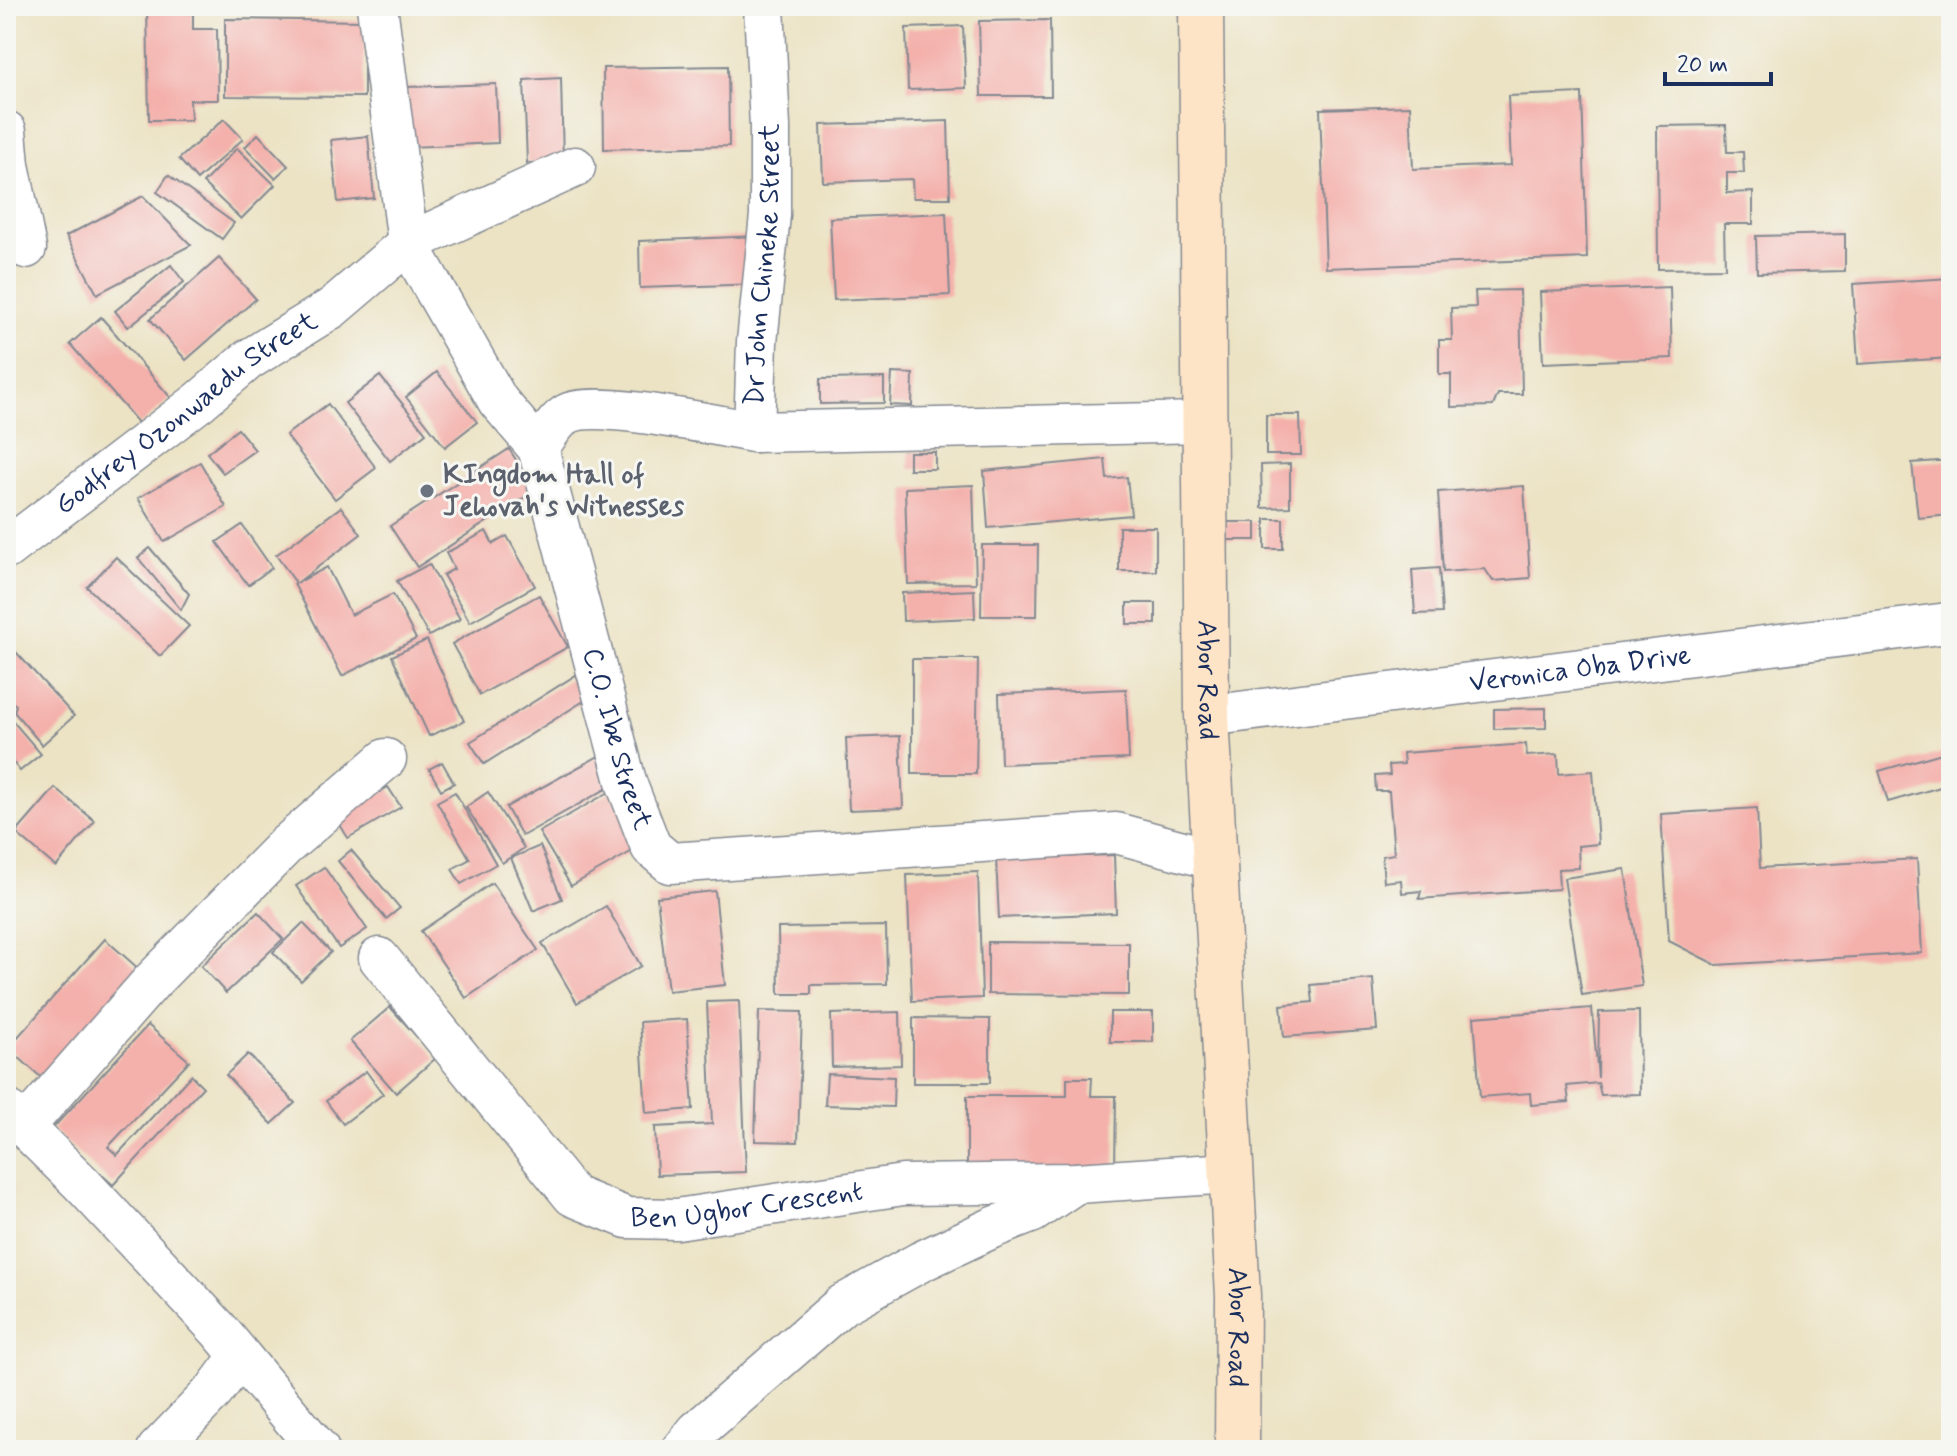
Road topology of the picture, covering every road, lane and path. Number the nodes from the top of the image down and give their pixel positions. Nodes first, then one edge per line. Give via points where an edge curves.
1 (377, 6) edge
2 (764, 6) edge
3 (1201, 6) edge
4 (6, 131) edge
5 (575, 167) dead end
6 (408, 243) junction
7 (26, 248) dead end
8 (1204, 422) junction
9 (754, 432) junction
10 (538, 448) junction
11 (6, 549) edge
12 (1950, 622) edge
13 (1207, 716) junction
14 (386, 759) dead end
15 (1216, 860) junction
16 (379, 958) dead end
17 (15, 1118) edge
18 (1231, 1173) junction
19 (1076, 1183) junction
20 (240, 1356) junction
21 (157, 1450) edge
22 (319, 1450) edge
23 (682, 1450) edge
24 (1237, 1450) edge

1 - 6 street
2 - 9 street, Dr John Chineke Street via 770,215
3 - 8 street, Abor Road
4 - 7 street
5 - 6 street, Godfrey Ozonwaedu Street
6 - 10 street, C.O. Ibe Street via 498,401
6 - 11 street, Godfrey Ozonwaedu Street via 332,308 248,360
8 - 9 street
8 - 13 street, Abor Road
9 - 10 street, Dr John Chineke Street via 624,410 594,410 567,414
10 - 15 street, C.O. Ibe Street via 627,785 651,847 670,863 1116,833
12 - 13 street, Veronica Oba Drive
13 - 15 street, Abor Road
14 - 17 street via 285,846
15 - 18 street, Abor Road
16 - 19 street, Ben Ugbor Crescent via 573,1196 627,1218 677,1219 903,1185
17 - 20 street
18 - 19 street, Ben Ugbor Crescent
18 - 24 street, Abor Road via 1238,1296
19 - 23 street via 1033,1212 920,1262 842,1305 697,1431
20 - 21 street
20 - 22 street

